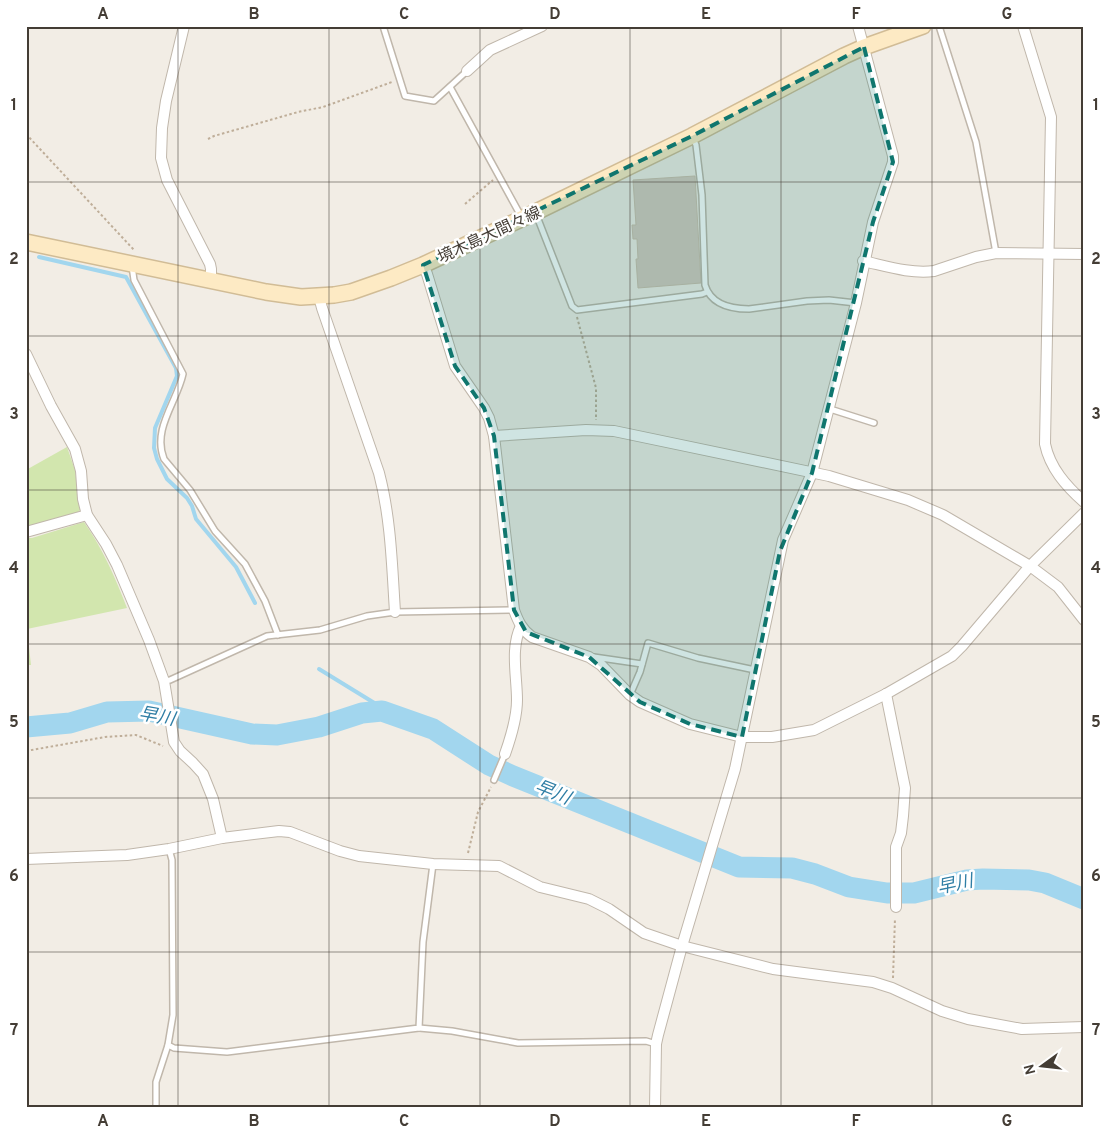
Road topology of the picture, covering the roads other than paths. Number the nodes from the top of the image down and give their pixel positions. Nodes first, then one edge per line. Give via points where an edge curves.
1 (184, 26) edge
2 (383, 26) edge
3 (542, 26) edge
4 (858, 26) edge
5 (923, 26) edge
6 (939, 26) edge
7 (1024, 26) edge
8 (529, 29) edge
9 (864, 47) junction
10 (467, 71) joint
11 (450, 87) junction
12 (692, 136) junction
13 (529, 215) junction
14 (26, 242) edge
15 (996, 253) junction
16 (1049, 253) junction
17 (1084, 254) edge
18 (863, 261) junction
19 (137, 265) junction
20 (423, 265) junction
21 (211, 280) junction
22 (707, 292) junction
23 (320, 297) junction
24 (856, 303) junction
25 (26, 354) edge
26 (830, 409) junction
27 (874, 423) dead end
28 (494, 436) junction
29 (812, 473) junction
30 (1084, 502) edge
31 (1084, 513) edge
32 (87, 515) junction
33 (26, 532) edge
34 (1030, 566) junction
35 (514, 610) junction
36 (395, 612) junction
37 (1084, 620) edge
38 (521, 626) junction
39 (278, 635) junction
40 (589, 657) junction
41 (642, 664) junction
42 (756, 670) junction
43 (164, 681) junction
44 (886, 694) junction
45 (630, 695) junction
46 (742, 737) junction
47 (505, 754) joint
48 (494, 780) road end
49 (222, 838) junction
50 (169, 849) junction
51 (26, 859) edge
52 (433, 864) junction
53 (896, 907) road end
54 (682, 946) junction
55 (1084, 1027) edge
56 (419, 1028) junction
57 (656, 1044) junction
58 (168, 1045) junction
59 (156, 1108) edge
60 (655, 1108) edge

1 - 21 street via 166,101 161,158 167,180 210,264
2 - 11 lane via 405,96 434,100
3 - 8 street
4 - 9 street
5 - 9 main road, 境木島大間々線
6 - 15 lane via 976,142
7 - 16 street via 1051,117
8 - 10 street via 490,50
9 - 12 main road, 境木島大間々線
9 - 18 street via 893,162 872,222
10 - 11 lane
11 - 13 lane via 498,175
12 - 13 main road, 境木島大間々線
12 - 22 lane via 702,195
13 - 20 main road, 境木島大間々線
13 - 22 lane via 572,306 577,310
14 - 19 main road, 境木島大間々線
15 - 16 street
15 - 18 street via 927,272
16 - 17 street
16 - 30 street via 1045,444 1051,464
18 - 24 street
19 - 21 main road, 境木島大間々線
19 - 39 lane via 132,272 134,280 183,374 162,430 162,454 212,526 245,564 265,601
20 - 23 main road, 境木島大間々線 via 351,292
20 - 28 street via 453,361 489,418
21 - 23 main road, 境木島大間々線 via 274,294
22 - 24 lane via 719,303 738,309 829,300
23 - 36 street via 379,473 388,518
24 - 26 street
25 - 32 street via 75,449
26 - 27 lane
26 - 29 street
28 - 29 street via 614,431
28 - 35 street
29 - 34 street via 908,500 942,515
29 - 42 street via 783,540
31 - 34 street
32 - 33 street
32 - 43 street via 117,565
34 - 37 street via 1058,587
34 - 44 street via 952,656
35 - 36 lane
35 - 38 street
36 - 39 lane via 367,616 320,630
38 - 40 street via 532,637
38 - 47 street via 515,650 516,710
39 - 43 lane via 267,636
40 - 41 lane
40 - 45 street
41 - 42 lane via 648,643
41 - 45 lane
42 - 46 street
43 - 49 street via 172,736 180,751 203,774
44 - 46 street via 814,730 772,737
44 - 53 street via 905,788 902,825 896,847
45 - 46 street via 690,724
46 - 54 street
47 - 48 lane
49 - 50 street
49 - 52 street via 290,832 360,856
50 - 51 street via 127,855
50 - 58 lane via 172,860 174,1000
52 - 54 street via 499,866 540,887 589,899 644,932
52 - 56 lane via 423,942
54 - 55 street via 773,969 872,982 942,1011 991,1025 1022,1029
54 - 57 street
56 - 57 lane via 518,1043 646,1041
56 - 58 lane via 227,1052
57 - 60 street
58 - 59 lane via 156,1082

